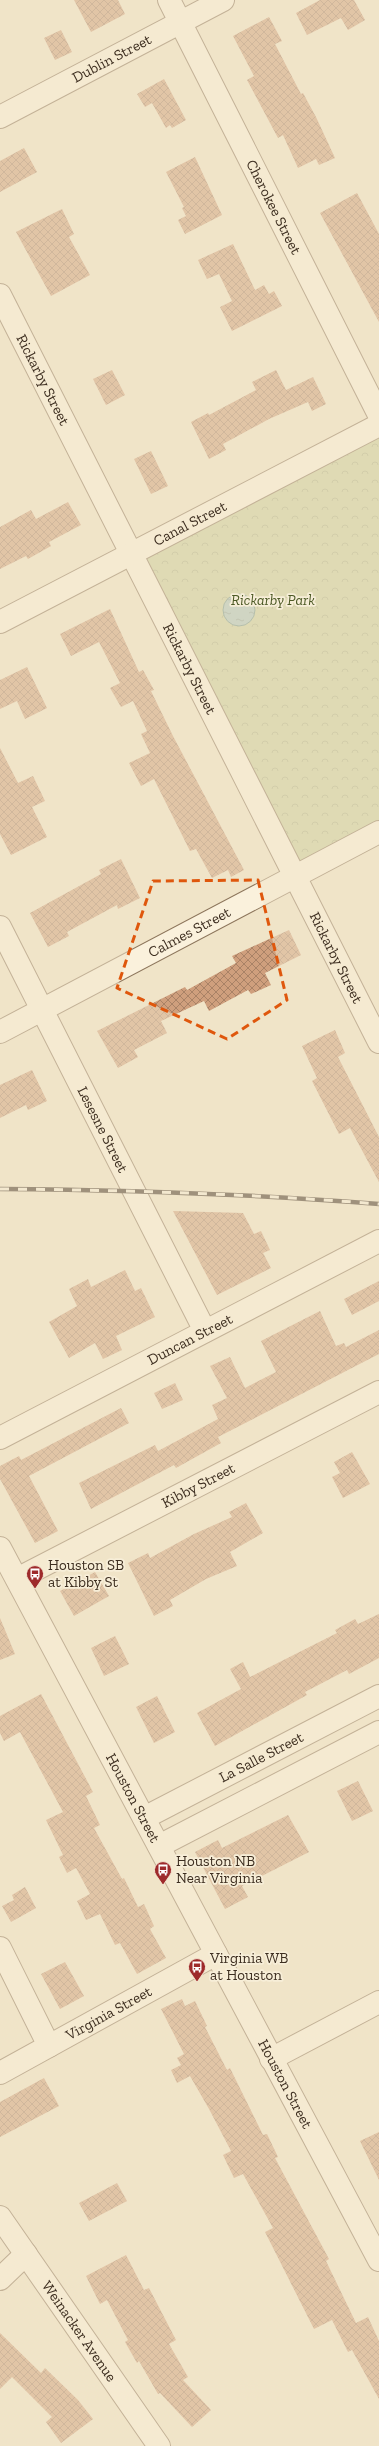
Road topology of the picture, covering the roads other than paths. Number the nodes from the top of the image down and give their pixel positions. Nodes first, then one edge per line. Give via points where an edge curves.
1 (169, 0) edge
2 (222, 0) edge
3 (181, 22) junction
4 (0, 117) edge
5 (0, 295) edge
6 (379, 415) edge
7 (379, 425) edge
8 (131, 554) junction
9 (0, 622) edge
10 (379, 832) edge
11 (294, 877) junction
12 (0, 927) edge
13 (42, 1010) junction
14 (0, 1032) edge
15 (379, 1042) edge
16 (379, 1241) edge
17 (205, 1331) junction
18 (379, 1392) edge
19 (0, 1438) edge
20 (0, 1548) edge
21 (17, 1579) junction
22 (379, 1696) edge
23 (379, 1732) edge
24 (144, 1818) junction
25 (159, 1846) junction
26 (0, 1948) edge
27 (216, 1954) junction
28 (379, 2002) edge
29 (49, 2046) junction
30 (271, 2058) junction
31 (0, 2072) edge
32 (0, 2216) edge
33 (26, 2254) junction
34 (379, 2260) edge
35 (0, 2279) edge
36 (159, 2446) edge

1 - 3 street, Cherokee Street
2 - 3 street, Dublin Street
3 - 4 street, Dublin Street
3 - 6 street, Cherokee Street
5 - 8 street, Rickarby Street
7 - 8 street, Canal Street
8 - 9 street, Canal Street
8 - 11 street, Rickarby Street
10 - 11 street, Calmes Street
11 - 13 street, Calmes Street
11 - 15 street, Rickarby Street
12 - 13 street, Lesesne Street
13 - 14 street, Calmes Street
13 - 17 street, Lesesne Street
16 - 17 street, Duncan Street
17 - 19 street, Duncan Street
18 - 21 street, Kibby Street
20 - 21 street, Houston Street
21 - 24 street, Houston Street
22 - 24 street, La Salle Street
23 - 25 street
24 - 25 street, Houston Street
25 - 27 street, Houston Street
26 - 29 street
27 - 29 street, Virginia Street
27 - 30 street, Houston Street
28 - 30 street
29 - 31 street, Virginia Street
30 - 34 street, Houston Street
32 - 33 street, Weinacker Avenue
33 - 35 street
33 - 36 street, Weinacker Avenue

